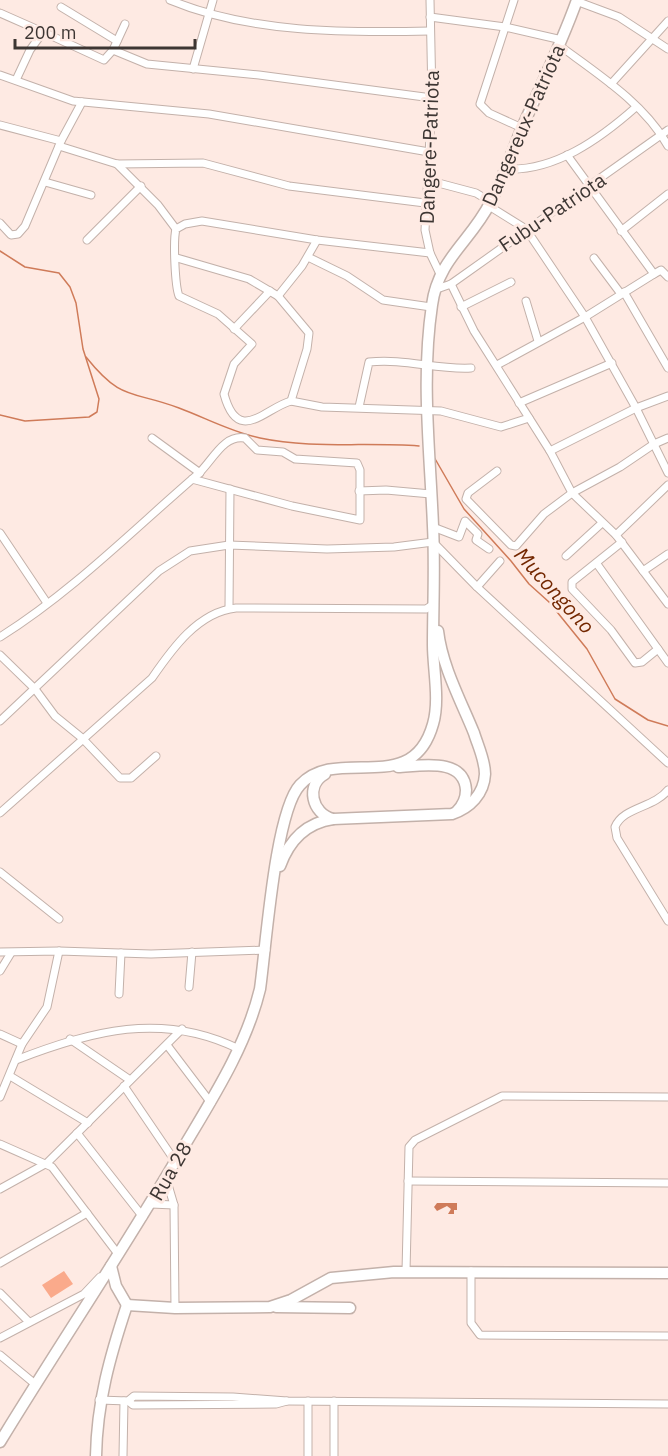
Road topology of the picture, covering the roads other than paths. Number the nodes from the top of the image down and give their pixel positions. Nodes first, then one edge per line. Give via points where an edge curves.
1 (170, 0) edge
2 (213, 0) edge
3 (430, 0) edge
4 (514, 0) edge
5 (576, 1) edge
6 (61, 7) dead end
7 (210, 12) junction
8 (0, 13) edge
9 (430, 17) junction
10 (668, 21) edge
11 (125, 24) dead end
12 (506, 27) junction
13 (430, 31) junction
14 (43, 32) junction
15 (654, 39) junction
16 (117, 41) junction
17 (561, 43) junction
18 (668, 49) edge
19 (114, 50) junction
20 (193, 69) junction
21 (0, 75) edge
22 (16, 80) junction
23 (611, 84) junction
24 (432, 98) junction
25 (82, 102) junction
26 (636, 107) junction
27 (0, 125) edge
28 (522, 128) junction
29 (665, 132) edge
30 (60, 144) junction
31 (668, 146) edge
32 (429, 152) junction
33 (567, 155) junction
34 (117, 164) junction
35 (505, 169) junction
36 (427, 180) junction
37 (45, 182) junction
38 (141, 186) junction
39 (590, 188) junction
40 (668, 194) edge
41 (91, 195) dead end
42 (425, 203) junction
43 (489, 206) junction
44 (0, 223) edge
45 (176, 229) junction
46 (526, 229) junction
47 (621, 231) junction
48 (87, 240) dead end
49 (317, 240) junction
50 (430, 254) junction
51 (308, 257) junction
52 (177, 258) junction
53 (594, 258) dead end
54 (668, 264) edge
55 (657, 272) junction
56 (440, 274) junction
57 (668, 277) edge
58 (511, 282) dead end
59 (451, 284) junction
60 (434, 290) junction
61 (270, 291) junction
62 (622, 293) junction
63 (278, 296) junction
64 (525, 301) dead end
65 (431, 307) junction
66 (461, 307) junction
67 (585, 317) junction
68 (234, 329) junction
69 (538, 341) junction
70 (612, 363) junction
71 (497, 365) junction
72 (425, 366) junction
73 (471, 368) dead end
74 (668, 368) edge
75 (668, 396) edge
76 (291, 401) junction
77 (519, 403) junction
78 (359, 407) junction
79 (636, 408) junction
80 (427, 411) junction
81 (529, 418) junction
82 (152, 438) dead end
83 (668, 438) edge
84 (654, 444) junction
85 (550, 450) junction
86 (497, 471) dead end
87 (200, 472) junction
88 (668, 473) edge
89 (192, 479) junction
90 (668, 484) edge
91 (230, 489) junction
92 (359, 491) junction
93 (572, 493) junction
94 (431, 494) junction
95 (602, 523) junction
96 (434, 527) junction
97 (0, 533) edge
98 (616, 535) junction
99 (434, 542) junction
100 (622, 542) junction
101 (229, 545) junction
102 (489, 549) dead end
103 (668, 554) edge
104 (566, 556) dead end
105 (500, 561) dead end
106 (597, 564) junction
107 (643, 570) junction
108 (477, 587) junction
109 (46, 603) junction
110 (434, 604) junction
111 (668, 604) edge
112 (229, 608) junction
113 (0, 637) edge
114 (658, 649) junction
115 (0, 655) edge
116 (668, 663) edge
117 (35, 689) junction
118 (0, 721) edge
119 (82, 738) junction
120 (156, 756) dead end
121 (668, 763) edge
122 (389, 767) junction
123 (331, 770) junction
124 (668, 790) edge
125 (0, 813) edge
126 (452, 814) junction
127 (333, 819) junction
128 (0, 872) edge
129 (274, 885) junction
130 (59, 919) dead end
131 (668, 921) edge
132 (266, 950) junction
133 (60, 951) junction
134 (0, 952) edge
135 (11, 952) junction
136 (192, 952) junction
137 (121, 953) junction
138 (0, 971) edge
139 (189, 987) dead end
140 (120, 994) dead end
141 (182, 1029) junction
142 (0, 1034) edge
143 (70, 1039) junction
144 (22, 1044) junction
145 (167, 1045) junction
146 (239, 1049) junction
147 (16, 1060) junction
148 (9, 1076) junction
149 (130, 1080) junction
150 (124, 1086) junction
151 (0, 1097) edge
152 (668, 1097) edge
153 (211, 1103) junction
154 (88, 1122) junction
155 (77, 1133) junction
156 (0, 1144) edge
157 (175, 1161) junction
158 (47, 1163) junction
159 (166, 1178) junction
160 (408, 1181) junction
161 (668, 1184) edge
162 (0, 1189) edge
163 (151, 1204) junction
164 (174, 1205) junction
165 (87, 1213) junction
166 (143, 1217) junction
167 (118, 1254) junction
168 (0, 1263) edge
169 (111, 1266) junction
170 (406, 1271) junction
171 (471, 1271) junction
172 (668, 1273) edge
173 (0, 1293) edge
174 (297, 1296) junction
175 (127, 1305) junction
176 (270, 1307) junction
177 (175, 1308) junction
178 (302, 1308) junction
179 (350, 1308) dead end
180 (29, 1322) junction
181 (2, 1335) edge
182 (668, 1336) edge
183 (0, 1355) edge
184 (35, 1384) junction
185 (99, 1400) junction
186 (126, 1401) junction
187 (309, 1401) junction
188 (334, 1401) junction
189 (668, 1404) edge
190 (0, 1442) edge
191 (96, 1456) edge
192 (123, 1456) edge
193 (308, 1456) edge
194 (334, 1456) edge

1 - 7 street
2 - 7 street
3 - 9 street, Dangere-Patriota
4 - 12 street
5 - 15 street via 619,17
5 - 17 street, Dangereux-Patriota
6 - 16 street
7 - 13 street via 291,27
7 - 20 street
8 - 14 street
9 - 12 street
9 - 13 street, Dangere-Patriota
10 - 15 street
11 - 16 street
12 - 17 street
12 - 28 street via 480,104 489,113
13 - 24 street, Dangere-Patriota
14 - 19 street via 102,59
14 - 22 street
15 - 18 street
15 - 23 street
16 - 19 street
17 - 23 street
17 - 28 street, Dangereux-Patriota
19 - 20 street via 147,64
20 - 24 street
21 - 22 street
22 - 25 street
23 - 26 street
24 - 32 street, Dangere-Patriota
25 - 30 street
25 - 32 street via 209,114
26 - 29 street
26 - 33 street via 616,125
27 - 30 street
28 - 35 street, Dangereux-Patriota
29 - 31 street
29 - 39 street, Fubu-Patriota
30 - 34 street
30 - 37 street
32 - 36 street, Dangere-Patriota
33 - 35 street via 524,170
33 - 39 street
34 - 38 street
34 - 42 street via 203,163 289,186
35 - 43 street, Dangereux-Patriota
36 - 42 street, Dangere-Patriota
36 - 43 street via 476,193
37 - 41 street
37 - 44 street via 18,234 11,235
38 - 45 street
38 - 48 street
39 - 46 street, Fubu-Patriota
39 - 47 street
40 - 47 street
42 - 50 street, Dangere-Patriota
43 - 46 street
43 - 56 street, Dangereux-Patriota
45 - 49 street via 202,221
45 - 52 street via 173,246
46 - 59 street, Fubu-Patriota
46 - 67 street
47 - 55 street
49 - 50 street
49 - 51 street
50 - 56 street, Dangere-Patriota
51 - 63 street
51 - 65 street via 383,300
52 - 61 street via 249,279
52 - 68 street via 179,296 213,311
53 - 62 street
54 - 55 street
55 - 57 street
55 - 62 street
56 - 60 street
58 - 66 street
59 - 60 street, Fubu-Patriota
59 - 66 street
60 - 65 street
61 - 63 street
61 - 68 street
62 - 67 street
62 - 74 street
63 - 76 street via 309,333
64 - 69 street
65 - 72 street
66 - 71 street
67 - 69 street
67 - 70 street
68 - 76 street via 252,344 234,364 224,394 234,415 251,422
69 - 71 street
70 - 77 street
70 - 79 street
71 - 77 street
72 - 73 street
72 - 78 street via 369,362
72 - 80 street
75 - 79 street
76 - 78 street via 322,407
77 - 81 street
78 - 80 street
79 - 84 street
79 - 85 street
80 - 81 street via 455,412 501,427
80 - 94 street
81 - 85 street
82 - 87 street
83 - 84 street
84 - 88 street
84 - 93 street
85 - 93 street
86 - 93 street via 468,493 466,499 511,545 516,546 544,514
87 - 89 street
87 - 92 street via 223,445 241,437 257,450 284,452 295,459 356,462 360,470
89 - 91 street
89 - 109 street via 109,556
90 - 98 street
91 - 92 street via 360,520
91 - 101 street
92 - 94 street
93 - 95 street
94 - 96 street
95 - 98 street
95 - 104 street
96 - 99 street
96 - 102 street via 459,537 465,522 478,534 476,540
97 - 109 street
98 - 100 street
99 - 101 street via 327,549
99 - 108 street
99 - 110 street
100 - 106 street
100 - 107 street
101 - 112 street
101 - 117 street via 190,552 172,561
103 - 107 street
105 - 108 street
106 - 114 street
106 - 114 street via 572,582 572,589 611,630 635,663
107 - 111 street
108 - 121 street
109 - 113 street
110 - 112 street via 426,609
110 - 122 street via 435,720 428,740 412,758
110 - 126 street via 438,638 485,771 478,796 468,807
112 - 119 street via 198,625 166,656 152,678
114 - 116 street
115 - 117 street
117 - 118 street
117 - 119 street via 55,716
119 - 120 street via 120,778 131,778
119 - 125 street
122 - 123 street
122 - 126 street via 438,766 458,772 466,795
123 - 127 street via 315,783 313,798 322,814
123 - 129 street via 305,780 289,801
124 - 131 street via 652,804 622,816 615,827 617,838
126 - 127 street
127 - 129 street via 310,827 292,842
128 - 130 street
129 - 132 street, Rua 28
132 - 136 street
132 - 146 street, Rua 28 via 255,1012
133 - 135 street
133 - 137 street
133 - 144 street via 47,1007
134 - 135 street
135 - 138 street
136 - 137 street
136 - 139 street
137 - 140 street
141 - 143 street via 157,1027
141 - 145 street
141 - 146 street via 200,1032
142 - 144 street
143 - 147 street
143 - 149 street
144 - 147 street
145 - 149 street
145 - 153 street
146 - 153 street, Rua 28
147 - 148 street
148 - 151 street
148 - 154 street
149 - 150 street
150 - 154 street
150 - 157 street
152 - 160 street via 502,1096 419,1138 410,1147
153 - 157 street, Rua 28
154 - 155 street
155 - 158 street
155 - 166 street
156 - 158 street
157 - 159 street, Rua 28
158 - 162 street
158 - 165 street
159 - 163 street, Rua 28
159 - 164 street
160 - 161 street
160 - 170 street
163 - 164 street
163 - 166 street, Rua 28
164 - 177 street
165 - 167 street
165 - 168 street
166 - 167 street, Rua 28
167 - 169 street, Rua 28
169 - 175 street
169 - 180 street via 84,1294
169 - 184 street, Rua 28
170 - 171 street
170 - 174 street via 331,1278
171 - 172 street
171 - 182 street via 471,1323 480,1335
173 - 180 street
174 - 176 street
174 - 178 street via 296,1303
175 - 177 street
175 - 185 street
176 - 177 street
176 - 178 street
178 - 179 street
180 - 181 street
183 - 184 street
184 - 190 street, Rua 28
185 - 186 street
185 - 191 street
186 - 187 street via 134,1396
186 - 192 street
187 - 188 street
187 - 193 street
188 - 189 street
188 - 194 street

